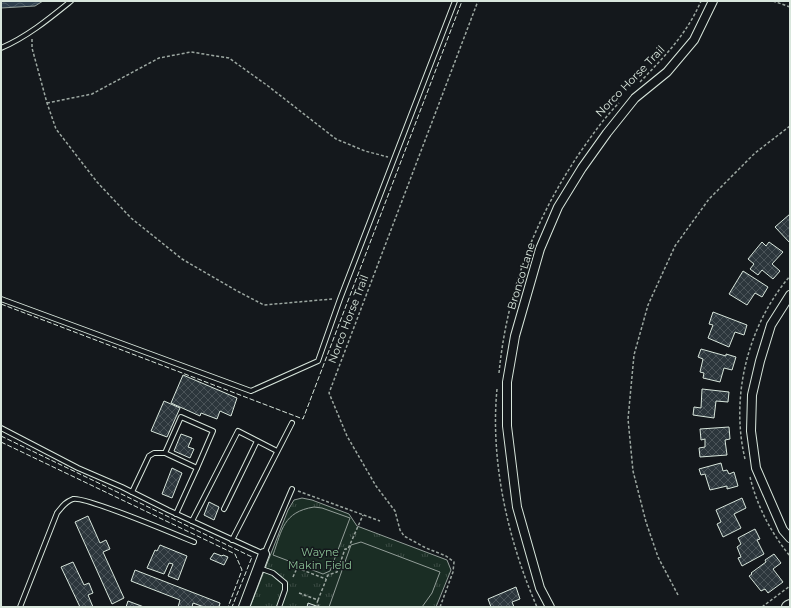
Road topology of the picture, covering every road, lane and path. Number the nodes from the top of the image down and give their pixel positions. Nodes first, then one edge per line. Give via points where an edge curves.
1 (71, 1) edge
2 (455, 1) edge
3 (478, 1) edge
4 (701, 1) edge
5 (713, 1) edge
6 (773, 1) edge
7 (790, 7) edge
8 (31, 31) junction
9 (1, 48) edge
10 (637, 85) dead end
11 (622, 100) dead end
12 (47, 103) junction
13 (790, 126) edge
14 (394, 159) junction
15 (790, 296) edge
16 (340, 298) junction
17 (1, 299) edge
18 (498, 378) dead end
19 (498, 385) dead end
20 (292, 423) dead end
21 (1, 428) edge
22 (258, 441) junction
23 (277, 451) junction
24 (165, 453) junction
25 (197, 468) junction
26 (292, 489) joint
27 (132, 492) junction
28 (224, 509) dead end
29 (176, 514) junction
30 (363, 515) junction
31 (192, 521) junction
32 (380, 521) dead end
33 (790, 538) edge
34 (232, 540) junction
35 (194, 542) dead end
36 (264, 554) junction
37 (259, 568) junction
38 (293, 577) dead end
39 (326, 579) junction
40 (790, 586) edge
41 (299, 592) dead end
42 (678, 595) dead end
43 (318, 600) junction
44 (20, 607) edge
45 (244, 607) edge
46 (278, 607) edge
47 (319, 607) edge
48 (440, 607) edge
49 (537, 607) edge
50 (550, 607) edge
51 (762, 607) edge

1 - 8 lane
2 - 14 lane
3 - 48 path, Norco Horse Trail via 330,392 347,436 376,486 395,511 404,536 454,562 453,572
4 - 10 path, Norco Horse Trail via 682,36
5 - 50 street, Bronco Lane via 694,40 667,72 635,98 582,168 558,207 540,248 515,336 508,382 507,426 517,507 540,588
6 - 7 path
8 - 9 lane
8 - 12 path via 32,48
11 - 18 path, Norco Horse Trail via 603,120 570,167 538,223 514,292
12 - 14 path via 92,94 159,58 191,52 229,58 336,139
12 - 16 path via 56,129 97,182 131,218 182,259 264,306
13 - 42 path via 755,153 709,199 675,246 648,305 634,355 628,419 633,471 658,557
14 - 16 lane
15 - 33 street via 772,325 760,361 752,395 750,431 756,468 783,530
16 - 17 lane via 318,361 251,391
19 - 49 path via 498,450 505,506 516,549
20 - 23 lane
21 - 27 lane via 78,468
22 - 23 lane
22 - 28 lane
22 - 31 lane via 238,431
23 - 34 lane
24 - 25 lane
24 - 25 lane via 181,417 214,431
24 - 27 lane via 154,453 149,456
25 - 29 lane
26 - 30 path
26 - 36 lane
27 - 29 lane
29 - 31 lane
30 - 32 path
30 - 39 path via 348,549 345,549 337,572 328,575
31 - 34 lane
34 - 36 lane
35 - 44 lane via 94,503 74,499 64,504 57,513
36 - 37 street
37 - 45 street
37 - 46 lane via 273,573 285,583
38 - 39 path via 297,568
39 - 43 path
40 - 51 path
41 - 43 path
43 - 47 path

